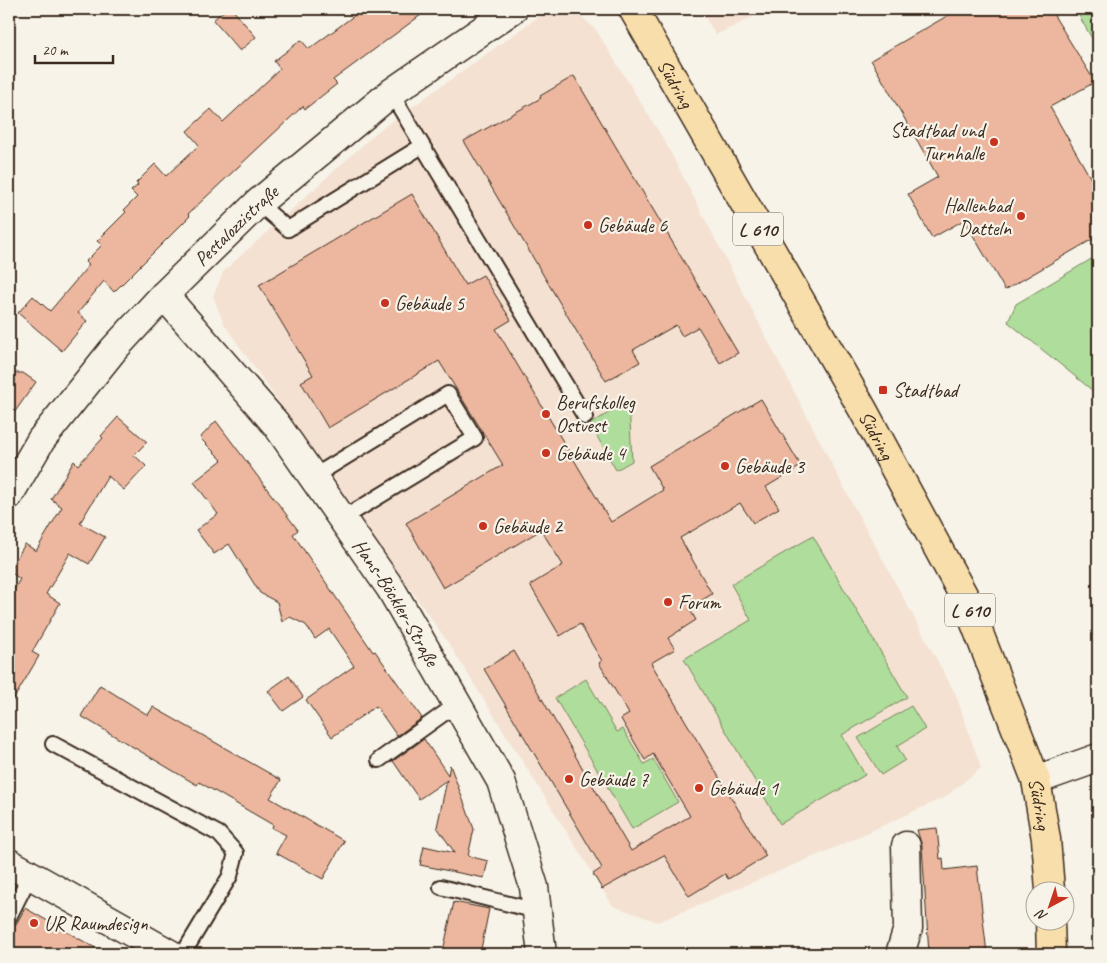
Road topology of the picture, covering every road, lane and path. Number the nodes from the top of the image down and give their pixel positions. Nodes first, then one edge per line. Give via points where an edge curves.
1 (513, 9) edge
2 (633, 9) edge
3 (390, 93) junction
4 (422, 146) junction
5 (258, 203) junction
6 (164, 295) junction
7 (585, 417) dead end
8 (313, 477) junction
9 (9, 495) edge
10 (342, 519) junction
11 (457, 704) junction
12 (53, 744) dead end
13 (1098, 758) edge
14 (379, 760) dead end
15 (1036, 780) junction
16 (906, 846) dead end
17 (19, 869) edge
18 (1049, 880) edge
19 (441, 887) dead end
20 (537, 911) junction
21 (9, 917) edge
22 (1050, 930) edge
23 (158, 951) edge
24 (183, 954) edge
25 (542, 954) edge
26 (900, 954) edge
27 (1051, 954) edge

1 - 3 street, Pestalozzistraße
2 - 15 main road, Südring / L 610 via 862,408 966,600
3 - 4 lane
3 - 5 street, Pestalozzistraße
4 - 5 lane via 288,229
4 - 7 lane
5 - 6 street, Pestalozzistraße
6 - 8 street, Hans-Böckler-Straße via 276,424
6 - 9 street, Pestalozzistraße via 112,350 41,440
8 - 10 street, Hans-Böckler-Straße
8 - 10 lane via 448,394 475,438
10 - 11 street, Hans-Böckler-Straße via 391,589
11 - 14 lane
11 - 20 street, Hans-Böckler-Straße via 501,781 534,887
12 - 24 lane via 219,834 236,852 230,876
13 - 15 street
15 - 18 main road, Südring / L 610
16 - 26 street via 908,928
17 - 21 lane
17 - 23 street
19 - 20 lane
20 - 25 street, Hans-Böckler-Straße
22 - 27 main road

